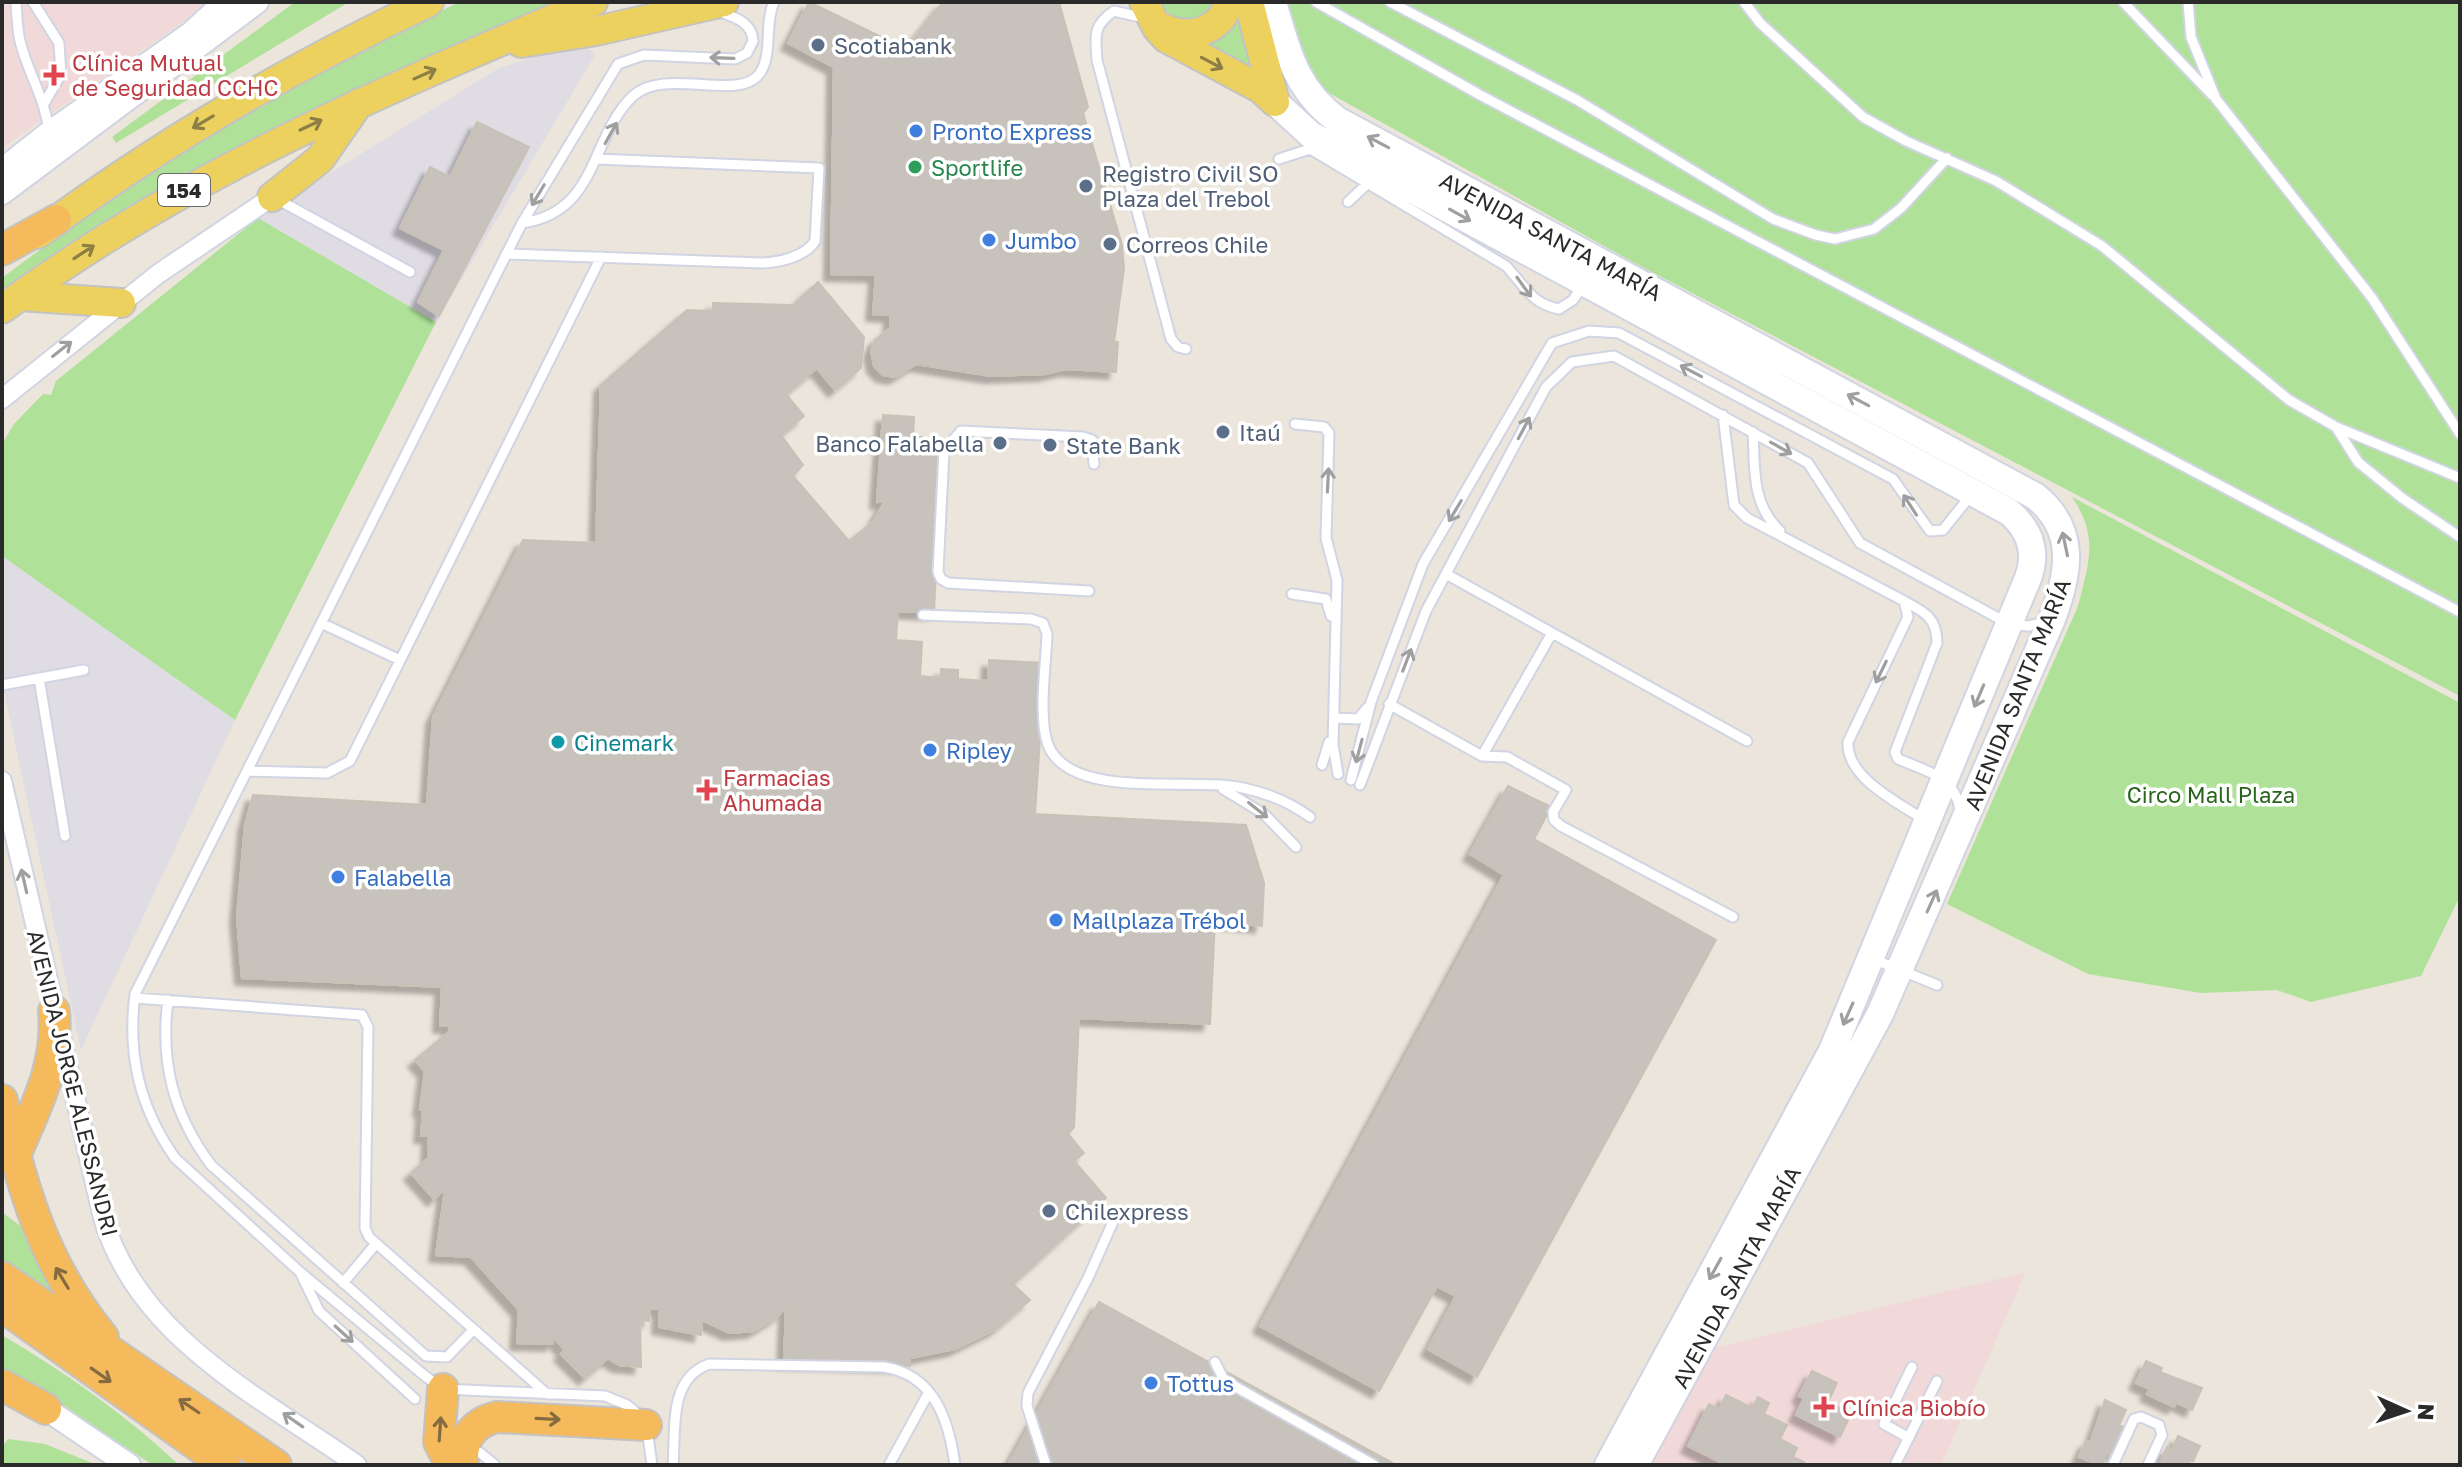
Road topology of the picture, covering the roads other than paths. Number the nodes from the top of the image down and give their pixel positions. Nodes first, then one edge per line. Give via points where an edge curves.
1 (16, 2) edge
2 (33, 2) edge
3 (257, 2) edge
4 (429, 2) edge
5 (593, 2) edge
6 (774, 2) edge
7 (1229, 2) edge
8 (1249, 2) edge
9 (1273, 2) edge
10 (1316, 2) edge
11 (1390, 2) edge
12 (1744, 2) edge
13 (2123, 2) edge
14 (2188, 2) edge
15 (713, 4) edge
16 (227, 7) edge
17 (204, 11) edge
18 (1148, 12) edge
19 (624, 13) dead end
20 (491, 45) junction
21 (2216, 99) junction
22 (45, 102) junction
23 (1275, 102) junction
24 (359, 103) junction
25 (53, 143) junction
26 (1947, 158) junction
27 (596, 159) junction
28 (1279, 159) dead end
29 (2, 170) edge
30 (1367, 184) junction
31 (2, 193) edge
32 (272, 197) junction
33 (1348, 202) dead end
34 (56, 220) junction
35 (522, 223) junction
36 (2, 250) edge
37 (506, 254) junction
38 (601, 257) junction
39 (2, 261) edge
40 (410, 272) dead end
41 (1584, 283) junction
42 (121, 303) junction
43 (8, 307) edge
44 (1186, 349) dead end
45 (2, 399) edge
46 (1723, 415) junction
47 (1295, 424) dead end
48 (2336, 427) junction
49 (1753, 432) junction
50 (2460, 434) edge
51 (1094, 464) dead end
52 (2460, 478) edge
53 (1973, 492) junction
54 (2460, 537) edge
55 (1792, 540) junction
56 (1446, 574) junction
57 (1089, 591) dead end
58 (1292, 594) dead end
59 (1904, 601) junction
60 (2460, 612) edge
61 (923, 615) dead end
62 (2052, 619) junction
63 (321, 623) junction
64 (2009, 624) junction
65 (1552, 633) junction
66 (400, 660) junction
67 (84, 670) dead end
68 (39, 678) junction
69 (2, 685) edge
70 (1371, 702) junction
71 (1389, 704) junction
72 (1334, 718) junction
73 (1747, 741) dead end
74 (1482, 756) junction
75 (1322, 765) dead end
76 (247, 771) junction
77 (1338, 774) dead end
78 (1944, 778) junction
79 (2, 781) edge
80 (1213, 785) junction
81 (1310, 817) dead end
82 (1927, 822) junction
83 (1962, 832) junction
84 (65, 836) dead end
85 (1296, 847) dead end
86 (1733, 917) dead end
87 (1873, 959) junction
88 (1901, 971) junction
89 (1937, 985) dead end
90 (135, 998) junction
91 (168, 1000) junction
92 (54, 1011) junction
93 (2, 1100) edge
94 (15, 1156) junction
95 (1116, 1215) dead end
96 (375, 1245) junction
97 (300, 1272) junction
98 (2, 1277) edge
99 (343, 1283) junction
100 (2, 1306) edge
101 (2, 1321) edge
102 (473, 1330) junction
103 (55, 1344) junction
104 (1215, 1362) dead end
105 (125, 1363) junction
106 (1912, 1367) dead end
107 (1937, 1381) dead end
108 (2, 1385) edge
109 (929, 1392) junction
110 (429, 1394) junction
111 (547, 1394) junction
112 (2, 1399) edge
113 (146, 1407) junction
114 (46, 1409) junction
115 (646, 1425) junction
116 (1909, 1438) junction
117 (471, 1459) edge
118 (129, 1465) edge
119 (193, 1465) edge
120 (225, 1465) edge
121 (276, 1465) edge
122 (357, 1465) edge
123 (451, 1465) edge
124 (495, 1465) edge
125 (652, 1465) edge
126 (673, 1465) edge
127 (889, 1465) edge
128 (955, 1465) edge
129 (1046, 1465) edge
130 (1374, 1465) edge
131 (1608, 1465) edge
132 (1635, 1465) edge
133 (1895, 1465) edge
134 (2113, 1465) edge
135 (2148, 1465) edge

1 - 22 lane via 19,38
2 - 22 lane via 59,43 61,74
3 - 16 street
4 -> 34 main road, 154 via 226,108
5 - 20 main road, 154
27 -> 6 lane via 626,105 644,89 663,83 741,84 757,76 764,64 767,19
7 - 18 main road via 1222,18 1199,33 1171,32
8 - 23 main road
62 -> 9 main road, AVENIDA SANTA MARÍA via 2066,580 2067,549 2059,524 2035,496 1337,120 1310,97 1295,75
10 - 60 lane via 1494,103
11 - 26 lane via 1577,100 1773,219 1816,235 1835,239 1874,229
12 - 26 lane via 1863,117
13 - 21 lane
14 - 21 lane via 2191,37
15 - 20 main road via 573,35
15 -> 35 lane via 753,34 747,53 735,59 644,55 618,64
16 - 17 street
16 - 25 street via 139,88
17 - 25 street
18 -> 23 main road via 1171,41 1261,89
18 - 44 lane via 1114,11 1105,17 1095,32 1097,60 1171,339
19 - 20 lane
24 -> 20 main road, 154
21 - 50 lane via 2372,298
22 - 25 lane
23 -> 41 main road, AVENIDA SANTA MARÍA via 1311,135
24 - 32 main road via 320,159
43 -> 24 main road, 154 via 179,193
25 - 29 street
25 - 31 street
26 - 48 lane via 1996,181 2102,246 2289,400
27 - 35 lane via 562,208
27 - 38 lane via 819,168 815,241 784,260
28 - 30 lane via 1310,149
30 - 33 lane
30 -> 41 lane via 1506,266 1528,296 1544,307 1559,309
32 - 40 lane
32 - 42 street
34 - 36 highway
34 - 39 main road, 154
35 - 37 lane
37 - 38 lane
37 - 63 lane
38 - 66 lane
41 - 53 main road, AVENIDA SANTA MARÍA
42 - 43 main road
45 -> 42 street
46 - 49 lane
46 - 55 lane via 1734,505 1747,518
56 -> 46 lane via 1546,387 1572,362 1614,356
72 -> 47 lane via 1337,580 1326,538 1329,433 1324,427
48 - 52 lane
48 - 54 lane via 2358,462
49 - 55 lane via 1755,488 1762,512
49 -> 64 lane via 1808,463 1860,543
51 - 57 lane via 1095,446 1083,437 961,431 944,451 938,572 948,583
53 - 64 main road, AVENIDA SANTA MARÍA via 2018,520 2033,549 2032,569
53 -> 70 lane via 1943,530 1930,531 1893,479 1619,333 1589,331 1552,343 1423,564
55 - 59 lane
56 - 65 lane
71 -> 56 lane
58 - 75 lane via 1326,599 1331,607 1329,751
59 - 78 lane via 1937,625 1937,643 1895,752 1898,759
59 -> 82 lane via 1908,617 1847,751 1854,769
61 - 80 lane via 1043,623 1046,735 1068,769 1098,779
62 - 64 lane via 2037,626
62 - 83 main road, AVENIDA SANTA MARÍA
63 - 66 lane
63 - 76 lane
64 -> 78 main road, AVENIDA SANTA MARÍA
65 - 73 lane
65 - 74 lane
66 - 76 lane via 345,765 327,773
67 - 68 lane
68 - 69 lane
68 - 84 lane
70 -> 71 lane via 1356,783
70 - 72 lane via 1358,719
71 - 74 lane
72 - 77 lane
74 - 86 lane via 1507,757 1566,790 1553,812 1561,826
76 - 90 lane
78 - 82 main road, AVENIDA SANTA MARÍA
78 - 83 lane via 1957,796
92 -> 79 street, AVENIDA JORGE ALESSANDRI
80 - 81 lane via 1274,797
80 -> 85 lane via 1264,814
82 - 87 main road, AVENIDA SANTA MARÍA
88 -> 83 main road, AVENIDA SANTA MARÍA
87 - 88 lane
87 -> 131 main road, AVENIDA SANTA MARÍA via 1792,1130
88 - 89 lane
88 - 132 main road, AVENIDA SANTA MARÍA
90 - 91 lane
90 - 97 lane via 134,1069 161,1138 192,1176
91 - 96 lane via 362,1015 368,1027 365,1228
91 - 99 lane via 164,1033 169,1081 197,1146 227,1182
92 - 94 highway via 51,1068
122 -> 92 street, AVENIDA JORGE ALESSANDRI via 200,1354 166,1325 131,1283 103,1218
93 - 94 highway
105 -> 94 highway via 59,1274 34,1219
95 - 129 lane via 1028,1393 1027,1406
96 - 99 lane
96 - 102 lane
97 - 110 lane
97 -> 110 lane via 319,1311
98 - 105 highway
99 - 102 lane via 433,1358 447,1357
100 - 103 highway
101 - 103 highway
102 - 111 lane
103 -> 113 highway
104 - 130 lane via 1223,1378 1236,1387
121 -> 105 highway
106 - 116 lane via 1884,1424
107 - 116 lane
108 - 114 highway
109 - 126 lane via 908,1375 884,1367 709,1364 691,1374 678,1395
109 - 127 lane
109 - 128 lane via 947,1417
110 - 111 lane
123 -> 110 highway via 443,1456
111 - 115 lane via 616,1399 635,1410
112 - 114 street
113 - 119 highway
113 - 120 highway
114 - 118 street
117 -> 115 highway via 468,1435 497,1417
115 - 125 lane
116 - 133 lane
117 - 124 lane
134 - 135 lane via 2134,1419 2141,1417 2159,1425 2162,1435

